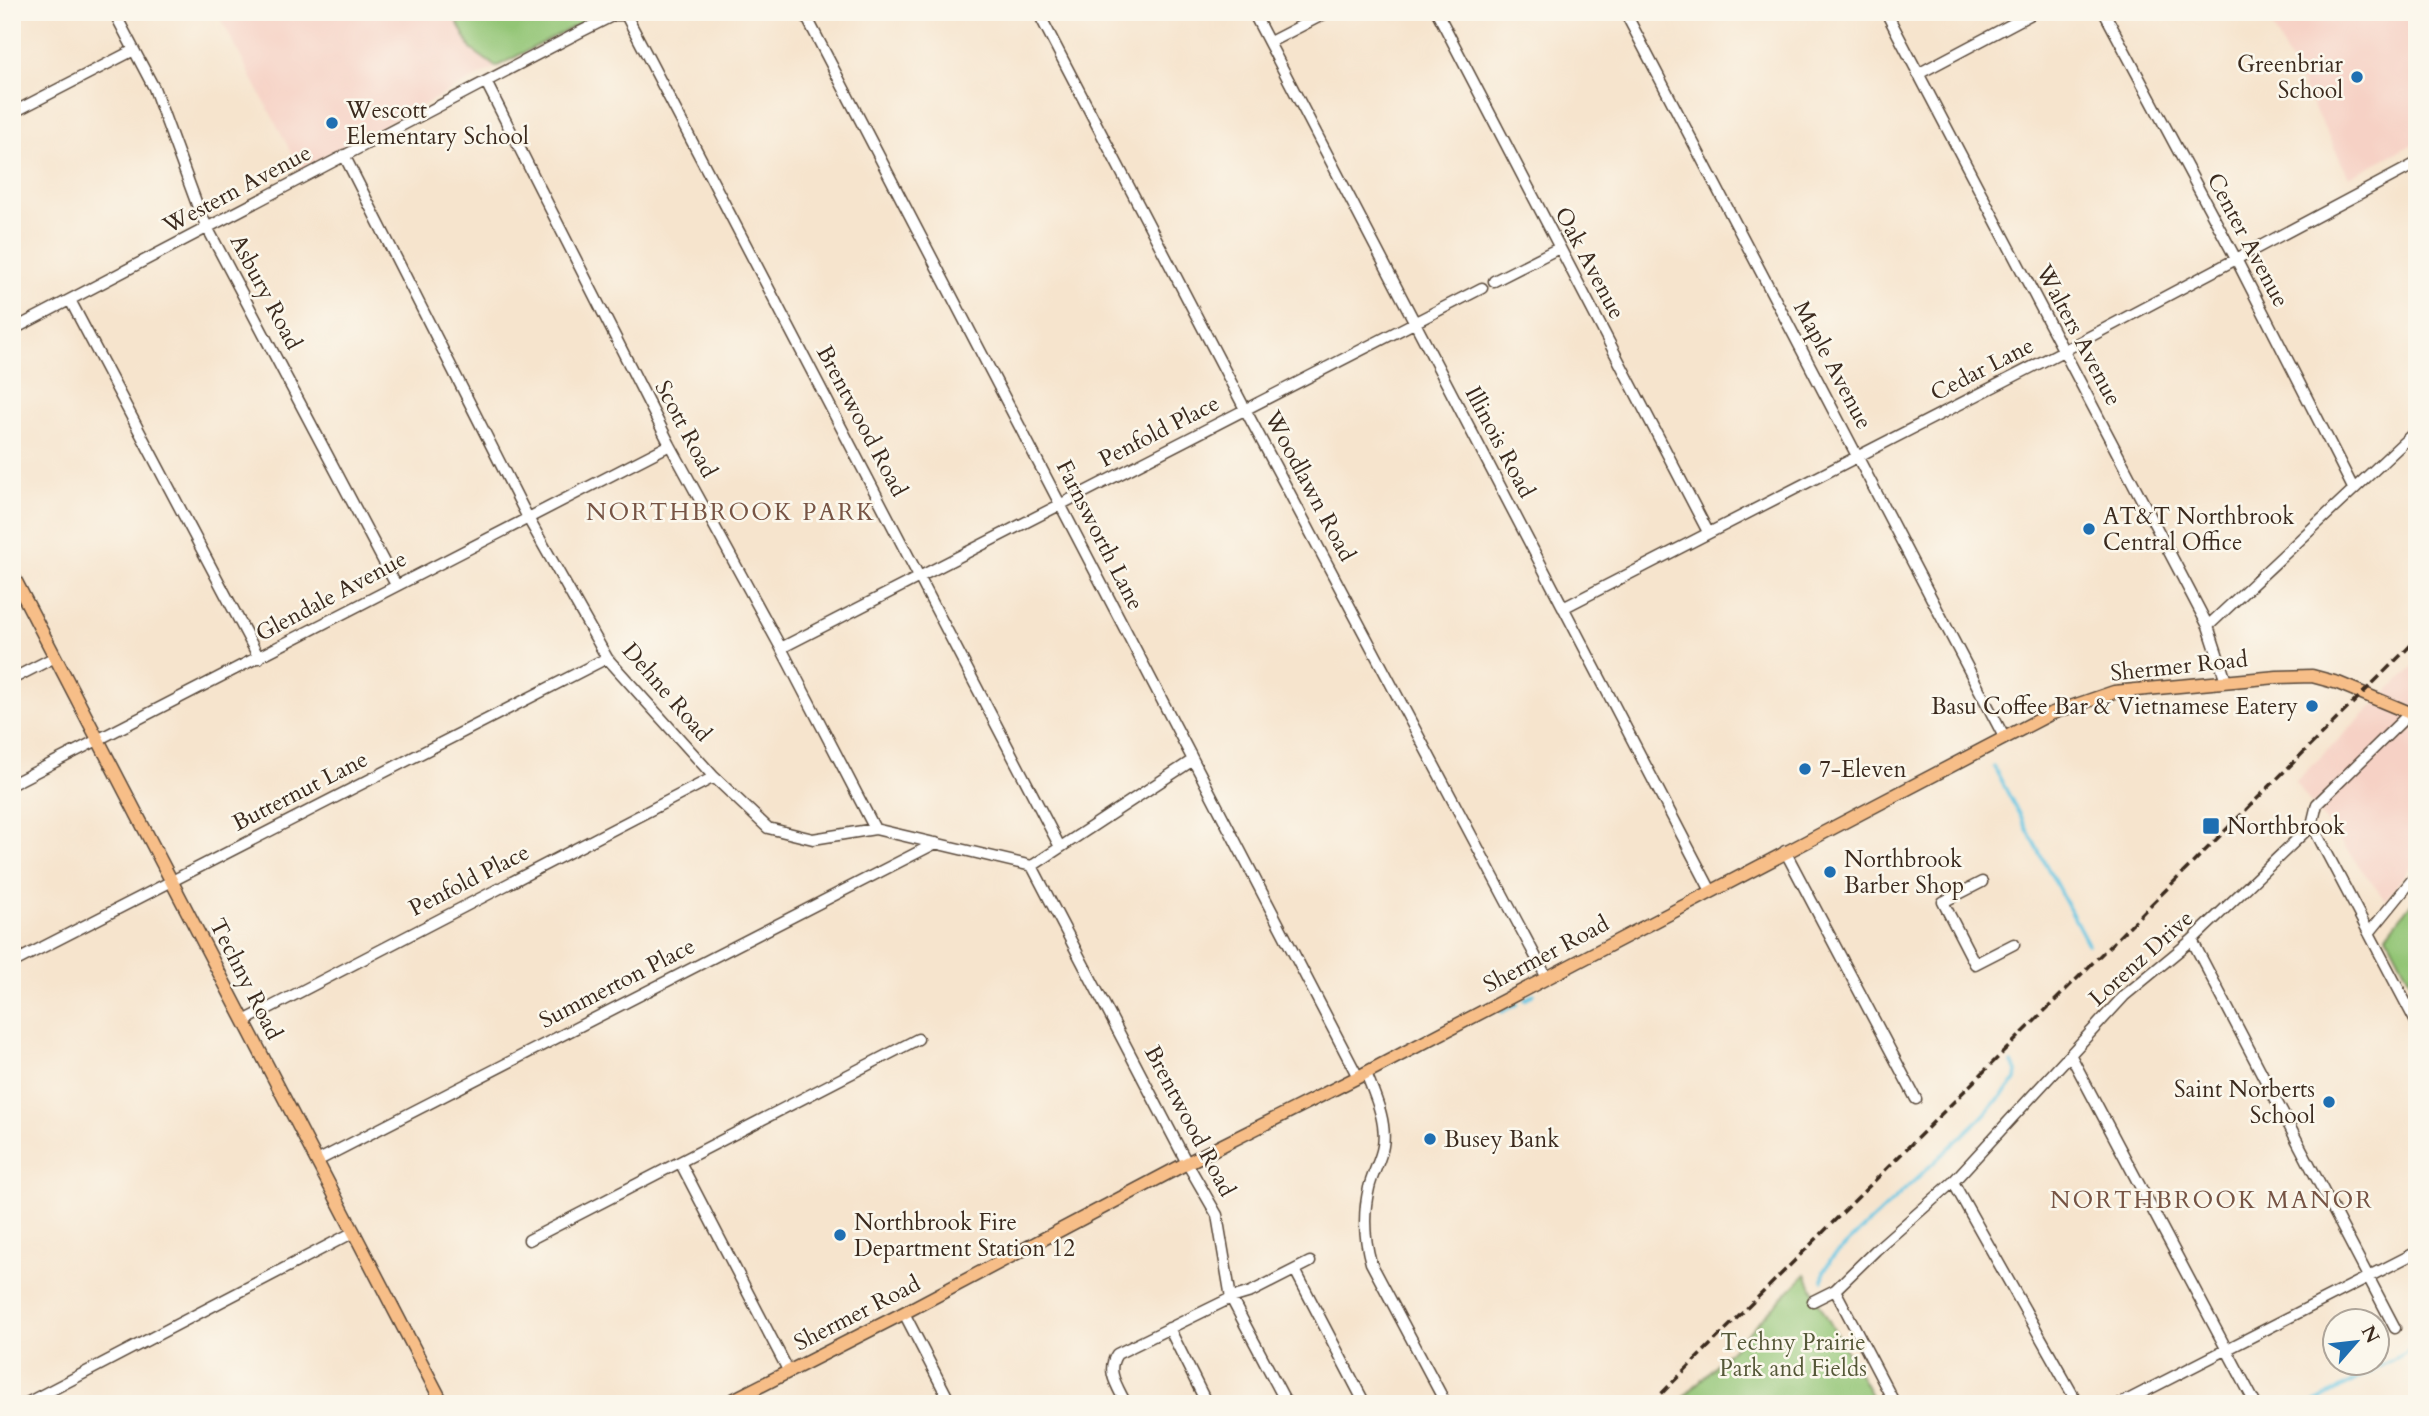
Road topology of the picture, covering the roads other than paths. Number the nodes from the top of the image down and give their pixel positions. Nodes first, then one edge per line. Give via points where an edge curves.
1 (114, 12) edge
2 (804, 12) edge
3 (1038, 12) edge
4 (1254, 12) edge
5 (1328, 12) edge
6 (1437, 12) edge
7 (1625, 12) edge
8 (1886, 12) edge
9 (2035, 12) edge
10 (2104, 12) edge
11 (629, 14) edge
12 (1270, 42) junction
13 (134, 50) junction
14 (1919, 74) junction
15 (486, 82) junction
16 (12, 113) edge
17 (344, 155) junction
18 (2417, 163) edge
19 (208, 229) junction
20 (1559, 248) junction
21 (2236, 259) junction
22 (1494, 281) dead end
23 (1482, 288) dead end
24 (70, 300) junction
25 (1414, 323) junction
26 (12, 330) edge
27 (2063, 351) junction
28 (1246, 411) junction
29 (2417, 430) edge
30 (670, 445) junction
31 (1857, 456) junction
32 (2353, 488) junction
33 (1061, 505) junction
34 (528, 518) junction
35 (1708, 532) junction
36 (12, 574) edge
37 (920, 578) junction
38 (396, 585) junction
39 (1563, 608) junction
40 (2208, 626) junction
41 (781, 648) junction
42 (55, 657) junction
43 (258, 658) junction
44 (607, 658) junction
45 (12, 679) edge
46 (2226, 681) junction
47 (2413, 715) edge
48 (2004, 737) junction
49 (98, 740) junction
50 (1193, 760) junction
51 (714, 777) junction
52 (12, 784) edge
53 (2312, 825) junction
54 (875, 829) junction
55 (936, 844) junction
56 (1060, 847) junction
57 (1785, 851) junction
58 (1032, 866) junction
59 (2417, 874) edge
60 (171, 880) junction
61 (1982, 881) dead end
62 (1711, 891) junction
63 (2369, 933) junction
64 (2192, 940) junction
65 (2014, 944) dead end
66 (12, 963) edge
67 (1546, 978) junction
68 (244, 1021) junction
69 (2417, 1024) edge
70 (918, 1039) dead end
71 (2071, 1055) junction
72 (1362, 1075) junction
73 (1916, 1099) dead end
74 (317, 1161) junction
75 (680, 1162) junction
76 (1187, 1163) junction
77 (1953, 1182) junction
78 (354, 1232) junction
79 (529, 1240) dead end
80 (2417, 1252) edge
81 (1310, 1262) dead end
82 (1294, 1270) junction
83 (2370, 1276) junction
84 (1835, 1290) junction
85 (1231, 1298) junction
86 (1813, 1301) dead end
87 (904, 1313) junction
88 (1169, 1328) junction
89 (2395, 1328) dead end
90 (2227, 1349) junction
91 (789, 1372) junction
92 (2255, 1402) edge
93 (25, 1404) edge
94 (443, 1404) edge
95 (725, 1404) edge
96 (951, 1404) edge
97 (1126, 1404) edge
98 (1207, 1404) edge
99 (1287, 1404) edge
100 (1365, 1404) edge
101 (1446, 1404) edge
102 (1895, 1404) edge
103 (2078, 1404) edge
104 (2120, 1404) edge

1 - 13 street, Asbury Road
2 - 33 street, Farnsworth Lane
3 - 28 street, Woodlawn Road
4 - 12 street, Illinois Road
5 - 12 street
6 - 20 street, Oak Avenue
7 - 31 street, Maple Avenue
8 - 14 street, Walters Avenue
9 - 14 street
10 - 21 street, Center Avenue
11 - 15 street, Western Avenue via 614,15
11 - 37 street, Brentwood Road
12 - 25 street, Illinois Road
13 - 16 street
13 - 19 street, Asbury Road
14 - 27 street, Walters Avenue
15 - 17 street, Western Avenue
15 - 30 street, Scott Road
17 - 19 street, Western Avenue
17 - 34 street, Dehne Road
18 - 21 street, Cedar Lane
19 - 24 street, Western Avenue
19 - 38 street, Asbury Road
20 - 22 street
20 - 35 street, Oak Avenue
21 - 27 street, Cedar Lane
21 - 32 street, Center Avenue
23 - 25 street, Penfold Place
24 - 26 street, Western Avenue
24 - 43 street
25 - 28 street, Penfold Place
25 - 39 street, Illinois Road
27 - 31 street, Cedar Lane
27 - 40 street, Walters Avenue
28 - 33 street, Penfold Place
28 - 67 street, Woodlawn Road
29 - 32 street
30 - 34 street, Glendale Avenue
30 - 41 street, Scott Road
31 - 35 street, Cedar Lane
31 - 48 street, Maple Avenue
32 - 40 street
33 - 37 street, Penfold Place
33 - 50 street, Farnsworth Lane
34 - 38 street, Glendale Avenue
34 - 44 street, Dehne Road
35 - 39 street, Cedar Lane
36 - 42 main road, Techny Road
37 - 41 street, Penfold Place
37 - 56 street, Brentwood Road
38 - 43 street, Glendale Avenue
39 - 62 street, Illinois Road
40 - 46 street, Walters Avenue
41 - 54 street, Scott Road
42 - 45 street
42 - 49 main road, Techny Road
43 - 49 street, Glendale Avenue
44 - 51 street, Dehne Road
44 - 60 street, Butternut Lane
46 - 47 main road, Shermer Road via 2312,677 2338,683
46 - 48 main road, Shermer Road via 2113,692 2050,714
47 - 53 street, Lorenz Drive via 2317,804
48 - 57 main road, Shermer Road
49 - 52 street, Glendale Avenue
49 - 60 main road, Techny Road
50 - 56 street
50 - 72 street, Farnsworth Lane
51 - 54 street, Dehne Road via 768,828 813,839
51 - 68 street, Penfold Place
53 - 63 street
53 - 64 street, Lorenz Drive
54 - 55 street, Dehne Road
55 - 58 street, Dehne Road
55 - 74 street, Summerton Place
56 - 58 street
57 - 62 main road, Shermer Road
57 - 73 street
58 - 76 street, Brentwood Road
59 - 63 street
60 - 66 street, Butternut Lane
60 - 68 main road, Techny Road
61 - 65 street via 1943,902 1975,964
62 - 67 main road, Shermer Road
63 - 69 street
64 - 71 street, Lorenz Drive via 2124,996
64 - 83 street
67 - 72 main road, Shermer Road
68 - 74 main road, Techny Road
70 - 75 street
71 - 77 street, Lorenz Drive
71 - 90 street
72 - 76 main road, Shermer Road
72 - 101 street, Farnsworth Lane via 1381,1115 1383,1146 1369,1188 1365,1241 1371,1263
74 - 78 main road, Techny Road
75 - 79 street
75 - 91 street
76 - 85 street, Brentwood Road via 1217,1215
76 - 87 main road, Shermer Road
77 - 84 street, Lorenz Drive
77 - 103 street
78 - 93 street
78 - 94 main road, Techny Road
80 - 83 street
81 - 82 street
82 - 85 street
82 - 100 street
83 - 89 street
83 - 90 street
84 - 86 street, Lorenz Drive
84 - 102 street
85 - 88 street
85 - 99 street, Brentwood Road
87 - 91 main road, Shermer Road
87 - 96 street
88 - 97 street via 1117,1354 1111,1362 1111,1375
88 - 98 street
90 - 92 street
90 - 104 street
91 - 95 main road, Shermer Road

